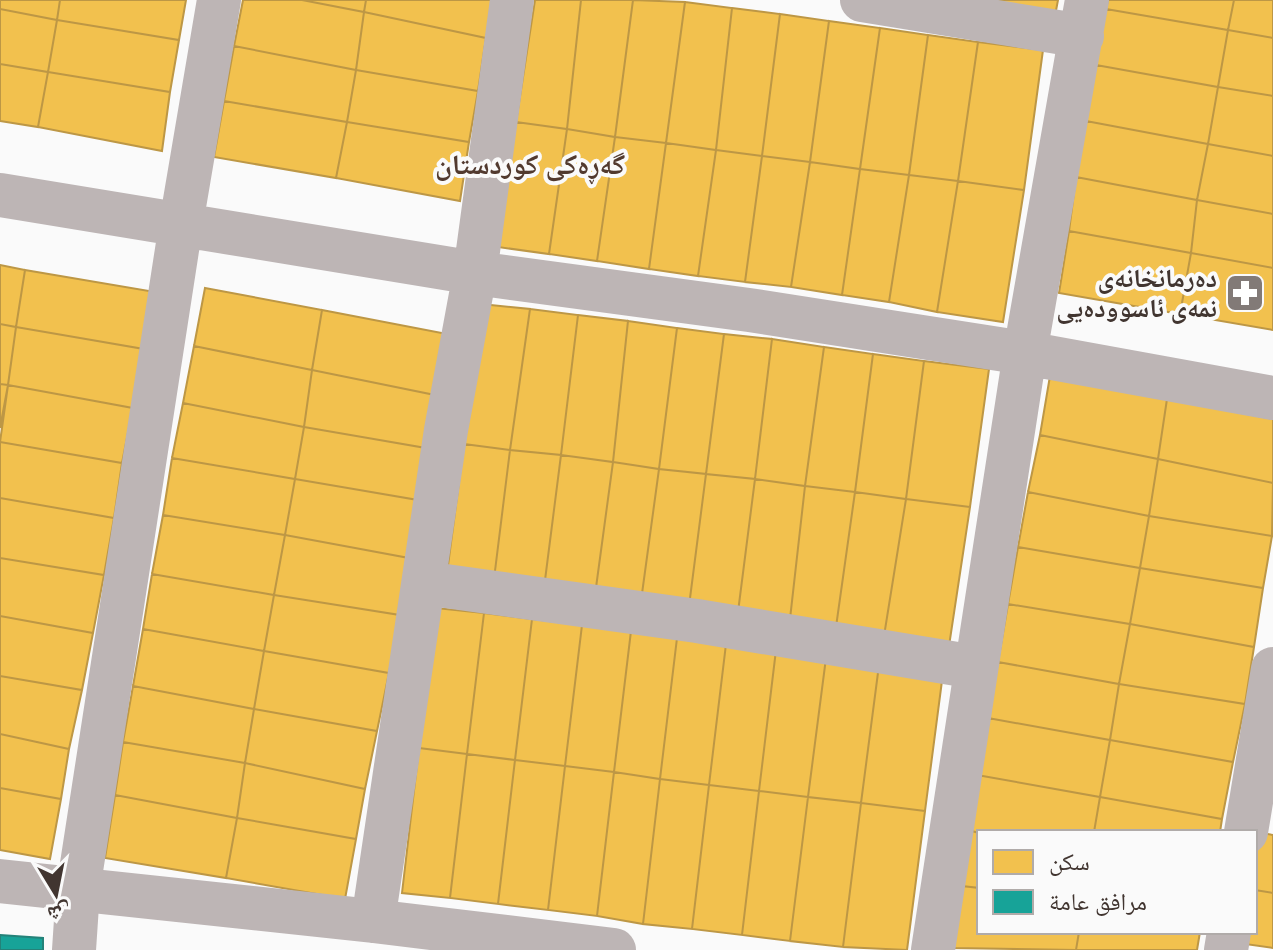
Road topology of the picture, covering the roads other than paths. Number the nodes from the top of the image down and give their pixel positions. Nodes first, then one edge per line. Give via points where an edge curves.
1 (219, 0) edge
2 (512, 0) edge
3 (862, 0) edge
4 (1085, 18) edge
5 (0, 195) edge
6 (181, 224) junction
7 (475, 273) junction
8 (1025, 353) junction
9 (1273, 398) edge
10 (424, 583) junction
11 (975, 667) junction
12 (1273, 669) edge
13 (1246, 830) edge
14 (0, 881) edge
15 (78, 890) junction
16 (373, 921) junction
17 (501, 943) edge
18 (74, 950) edge
19 (614, 950) edge
20 (933, 950) edge

1 - 6 street
2 - 7 street
3 - 4 street
4 - 8 street
5 - 6 street
6 - 7 street
6 - 15 street
7 - 8 street
7 - 10 street
8 - 9 street
8 - 11 street
10 - 11 street
10 - 16 street
11 - 20 street
12 - 13 street
14 - 15 street
15 - 16 street
15 - 18 street
16 - 17 street
17 - 19 street

